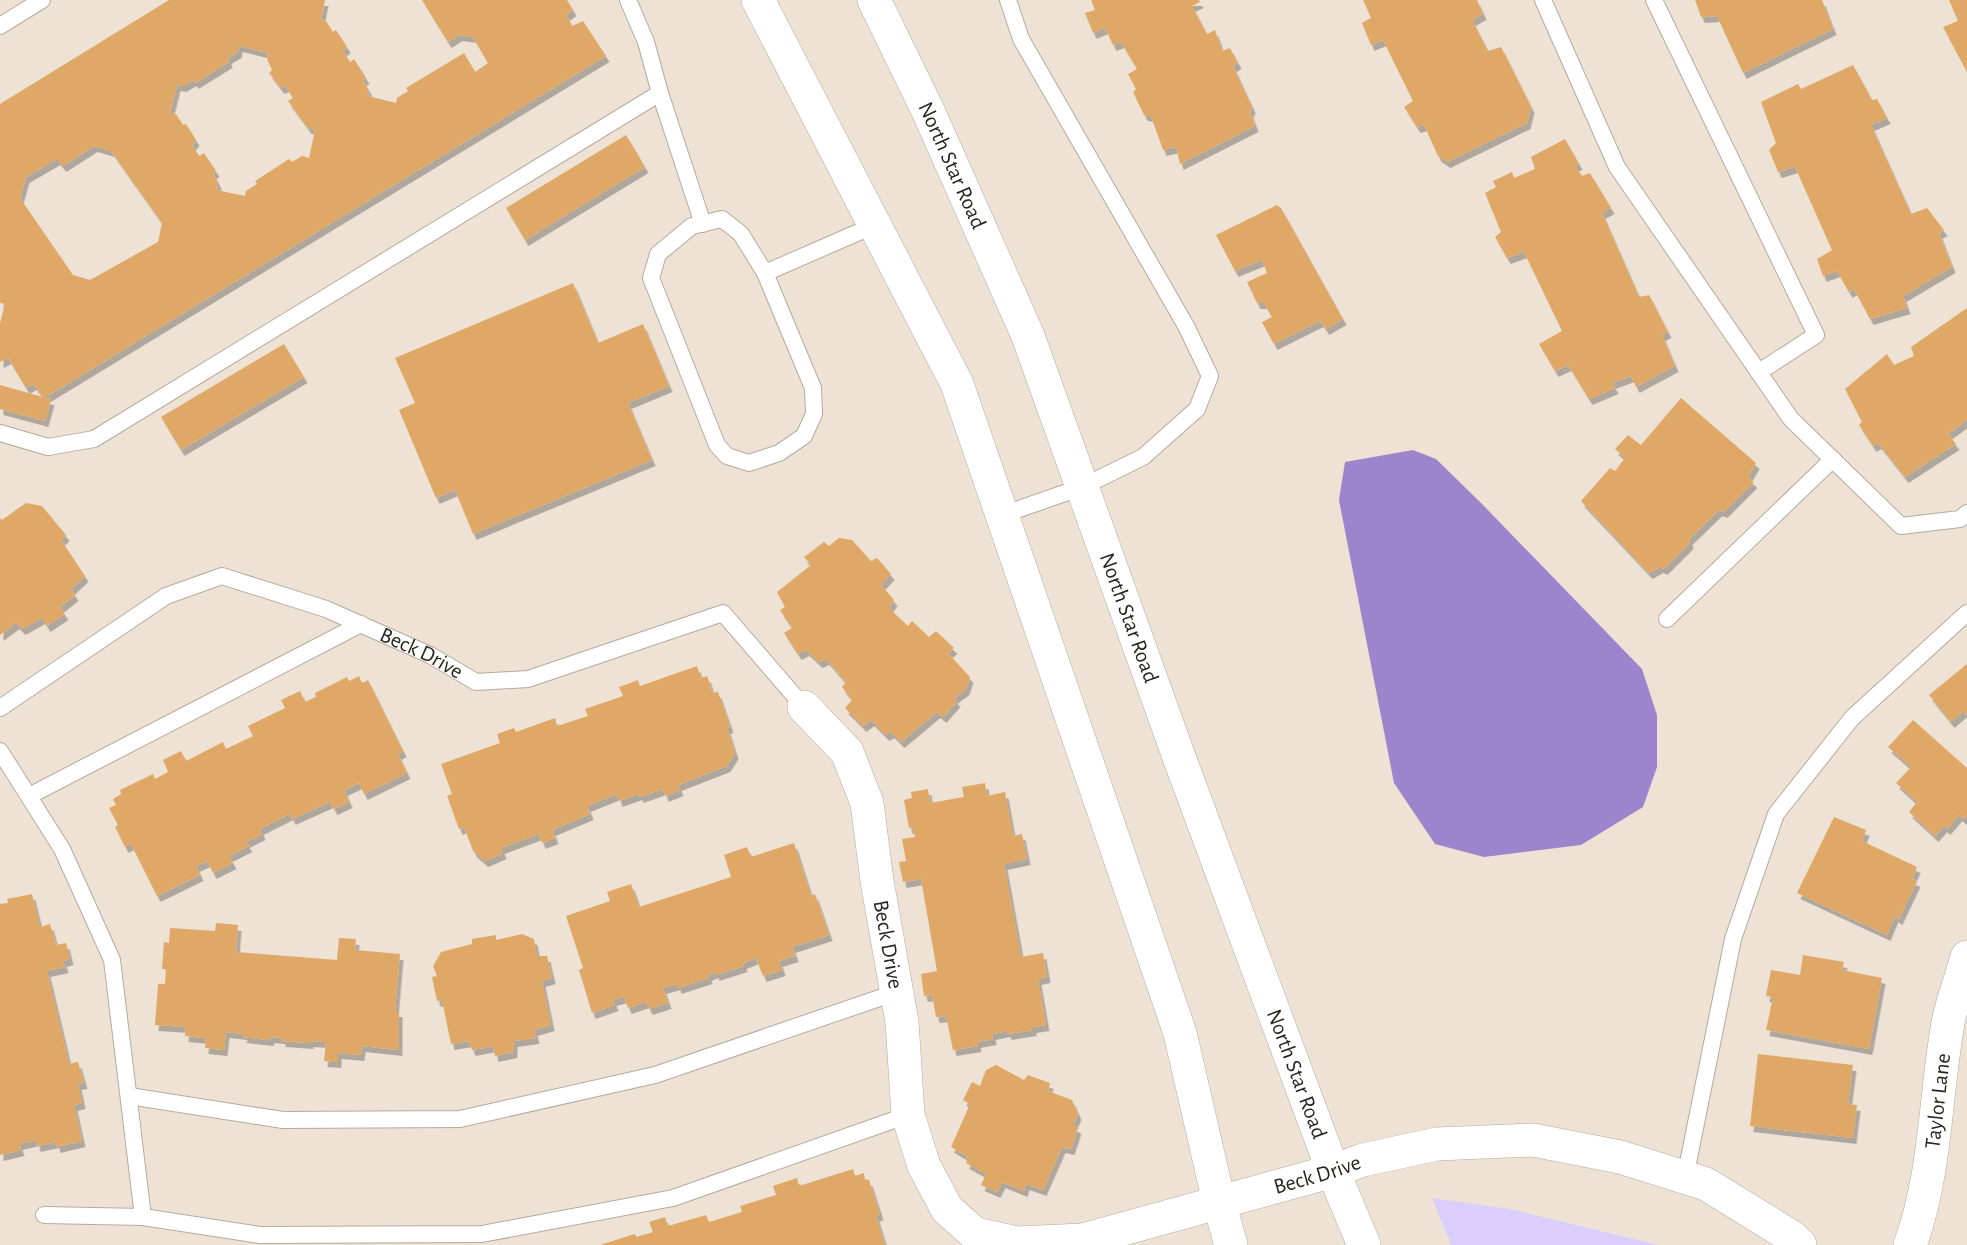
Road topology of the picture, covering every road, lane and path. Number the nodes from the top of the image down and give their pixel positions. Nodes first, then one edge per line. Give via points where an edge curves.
1 (42, 0) edge
2 (628, 0) edge
3 (758, 0) edge
4 (874, 0) edge
5 (1008, 0) edge
6 (1543, 0) edge
7 (1654, 0) edge
8 (0, 26) edge
9 (660, 93) junction
10 (702, 224) junction
11 (875, 225) junction
12 (765, 273) junction
13 (1759, 372) junction
14 (0, 433) edge
15 (1833, 459) junction
16 (1082, 487) junction
17 (1967, 513) edge
18 (1002, 515) junction
19 (1967, 613) edge
20 (1667, 619) dead end
21 (361, 624) junction
22 (804, 707) joint
23 (0, 708) edge
24 (0, 751) edge
25 (29, 796) junction
26 (1967, 957) edge
27 (897, 992) junction
28 (129, 1096) junction
29 (908, 1115) junction
30 (1333, 1171) junction
31 (1685, 1178) junction
32 (1219, 1202) junction
33 (44, 1215) dead end
34 (143, 1217) junction
35 (1231, 1245) edge
36 (1364, 1245) edge
37 (1800, 1245) edge
38 (1910, 1245) edge

1 - 8 lane
2 - 9 lane via 646,42
3 - 11 main road
4 - 16 main road, North Star Road via 1028,336
5 - 16 lane via 1021,39 1186,326 1210,376 1197,410 1143,457
6 - 13 lane via 1617,167
7 - 13 lane via 1816,334
9 - 10 lane
9 - 14 lane via 94,439 48,447
10 - 12 lane via 722,219 741,234
10 - 12 lane via 692,226 658,254 651,278 717,446 727,456 749,463 779,453 804,436 814,414 813,388
11 - 12 lane
11 - 18 main road via 957,384
13 - 15 lane via 1791,419
15 - 17 lane via 1901,526 1960,519
15 - 20 lane
16 - 18 lane
16 - 30 main road, North Star Road
18 - 32 main road via 1180,1033
19 - 31 lane via 1851,718 1776,814 1733,939
21 - 22 lane, Beck Drive via 430,655 476,682 528,679 723,613
21 - 23 lane, Beck Drive via 222,576 166,596
21 - 25 lane
22 - 27 main road, Beck Drive via 847,752 867,803
24 - 25 lane
25 - 28 lane via 62,849 112,960
26 - 38 main road, Taylor Lane via 1948,1022 1929,1169
27 - 28 lane via 655,1075 460,1119 283,1120
27 - 29 main road, Beck Drive
28 - 34 lane
29 - 32 main road, Beck Drive via 924,1166 947,1209 975,1234 1017,1243 1083,1240
29 - 34 lane via 673,1198 482,1234 260,1235
30 - 31 main road, Beck Drive via 1363,1160 1437,1144 1533,1140 1620,1157
30 - 32 main road, Beck Drive
30 - 36 main road, North Star Road
31 - 37 main road, Beck Drive via 1706,1184
32 - 35 main road
33 - 34 lane

